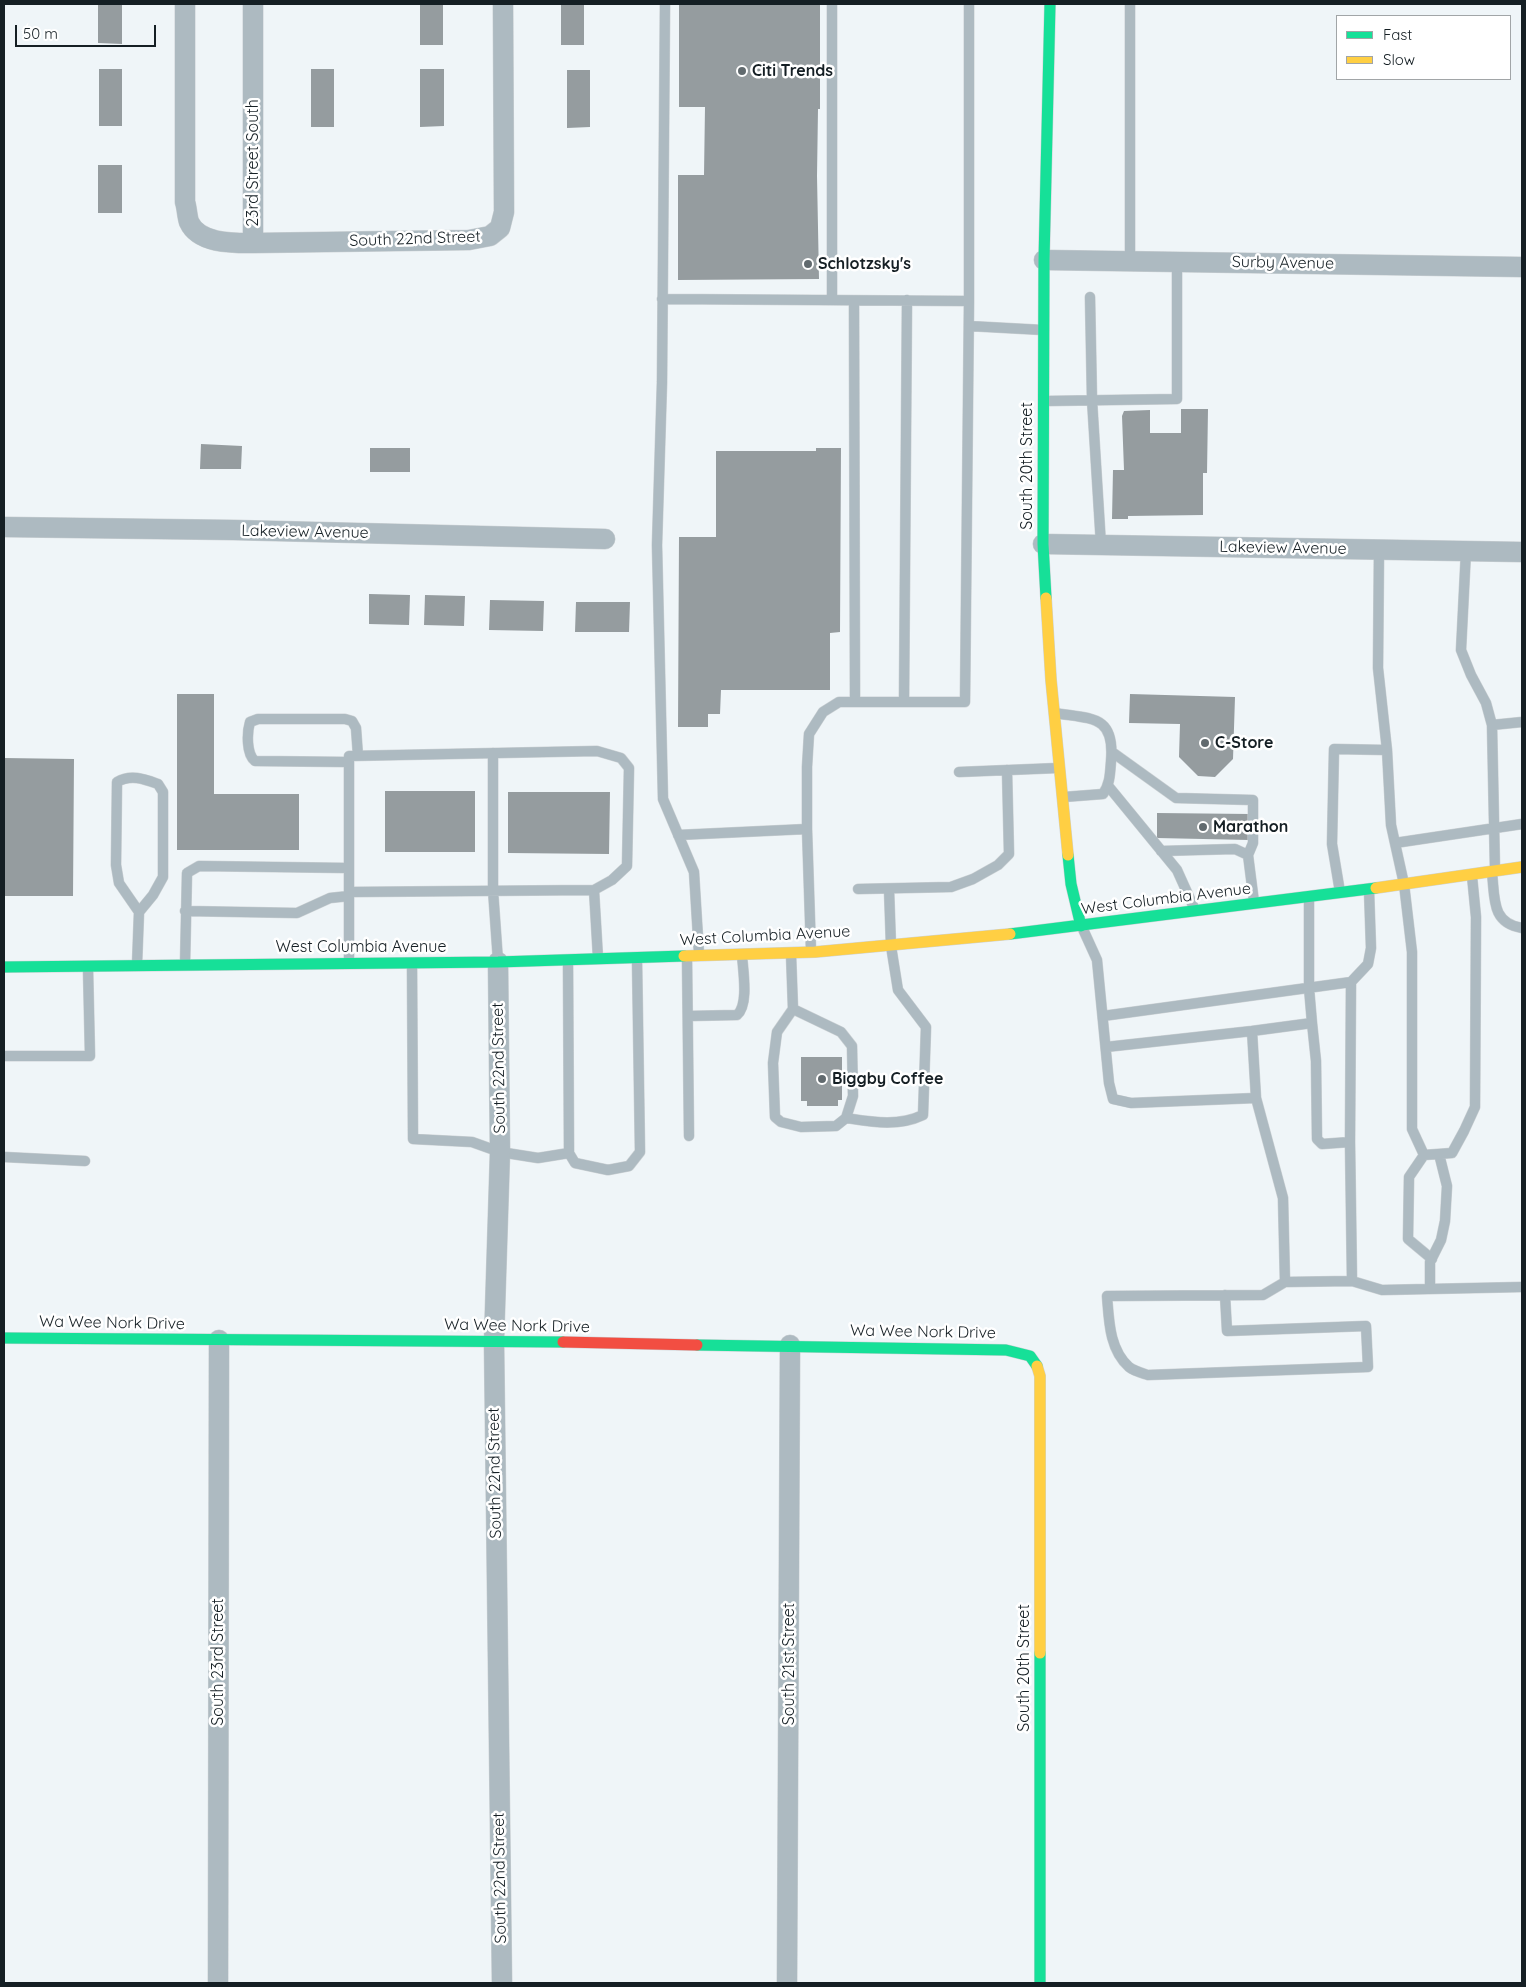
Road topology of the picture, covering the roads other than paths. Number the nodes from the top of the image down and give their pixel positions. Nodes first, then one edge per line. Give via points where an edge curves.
1 (185, 4) edge
2 (253, 4) edge
3 (504, 4) edge
4 (665, 4) edge
5 (832, 4) edge
6 (969, 4) edge
7 (1050, 4) edge
8 (1130, 4) edge
9 (253, 243) junction
10 (1044, 260) junction
11 (1130, 261) junction
12 (1177, 262) junction
13 (1522, 267) edge
14 (1090, 297) dead end
15 (662, 299) junction
16 (832, 300) junction
17 (907, 300) junction
18 (854, 301) junction
19 (969, 301) junction
20 (969, 326) junction
21 (1044, 330) junction
22 (1092, 400) junction
23 (1044, 401) junction
24 (4, 527) edge
25 (605, 539) dead end
26 (1043, 544) junction
27 (1101, 545) junction
28 (1379, 549) junction
29 (1466, 551) junction
30 (1522, 552) edge
31 (856, 702) junction
32 (904, 702) junction
33 (1054, 713) junction
34 (1522, 722) edge
35 (1492, 725) junction
36 (1387, 750) junction
37 (1112, 752) junction
38 (493, 753) junction
39 (358, 756) junction
40 (349, 762) junction
41 (1060, 768) junction
42 (1007, 770) junction
43 (959, 772) dead end
44 (1109, 787) junction
45 (1062, 797) junction
46 (1522, 824) edge
47 (1495, 828) junction
48 (807, 829) junction
49 (678, 836) junction
50 (1395, 843) junction
51 (1161, 851) junction
52 (1248, 854) junction
53 (1522, 867) edge
54 (349, 868) junction
55 (1494, 871) junction
56 (1472, 874) junction
57 (1404, 884) junction
58 (858, 889) dead end
59 (889, 889) junction
60 (1369, 889) junction
61 (493, 890) junction
62 (594, 890) junction
63 (1341, 893) junction
64 (349, 894) junction
65 (1308, 897) junction
66 (1255, 904) junction
67 (185, 911) junction
68 (1195, 911) junction
69 (139, 912) junction
70 (1081, 926) junction
71 (1522, 928) edge
72 (891, 946) junction
73 (811, 952) junction
74 (791, 953) junction
75 (742, 954) junction
76 (693, 956) junction
77 (637, 958) junction
78 (598, 959) junction
79 (568, 960) junction
80 (498, 962) junction
81 (412, 963) junction
82 (349, 964) junction
83 (185, 965) junction
84 (88, 966) junction
85 (137, 966) junction
86 (4, 967) edge
87 (1351, 982) junction
88 (1309, 988) junction
89 (792, 1009) junction
90 (688, 1016) junction
91 (1104, 1016) junction
92 (1312, 1023) junction
93 (1252, 1031) junction
94 (1106, 1047) junction
95 (4, 1056) edge
96 (1256, 1098) junction
97 (846, 1118) junction
98 (689, 1136) dead end
99 (1350, 1142) junction
100 (500, 1152) junction
101 (569, 1153) junction
102 (1439, 1154) junction
103 (1424, 1155) junction
104 (4, 1157) edge
105 (85, 1161) dead end
106 (1432, 1258) junction
107 (1352, 1281) junction
108 (1285, 1282) junction
109 (1522, 1287) edge
110 (1430, 1289) junction
111 (1225, 1295) junction
112 (4, 1338) edge
113 (219, 1340) junction
114 (494, 1341) junction
115 (790, 1345) junction
116 (1030, 1356) joint
117 (218, 1983) edge
118 (502, 1983) edge
119 (788, 1983) edge
120 (1040, 1983) edge

1 - 9 street, 23rd Street South via 186,202 190,223 200,234 218,241
2 - 9 street, 23rd Street South
3 - 9 street, South 22nd Street via 504,212 500,228 490,236 469,240
4 - 15 lane
5 - 16 lane
6 - 19 lane
7 - 10 main road, South 20th Street
8 - 11 lane
10 - 11 street, Surby Avenue
10 - 21 main road, South 20th Street
11 - 12 street, Surby Avenue
12 - 13 street, Surby Avenue
12 - 22 lane via 1177,399
14 - 22 lane
15 - 16 lane
15 - 49 lane via 657,545 663,799
16 - 18 lane
17 - 18 lane
17 - 19 lane
17 - 32 lane
18 - 31 lane
19 - 20 lane
20 - 21 lane
20 - 32 lane via 965,702
21 - 23 main road, South 20th Street
22 - 23 lane
22 - 27 lane
23 - 26 main road, South 20th Street
24 - 25 street, Lakeview Avenue
26 - 27 street, Lakeview Avenue
26 - 33 main road, South 20th Street
27 - 28 street, Lakeview Avenue
28 - 29 street, Lakeview Avenue
28 - 36 lane via 1378,668
29 - 30 street, Lakeview Avenue
29 - 35 lane via 1461,650 1486,702
31 - 32 lane
31 - 48 lane via 838,702 823,712 809,734
33 - 37 lane via 1090,718 1100,723 1109,732
33 - 41 main road, South 20th Street
34 - 35 lane
35 - 47 lane
36 - 50 lane
36 - 63 lane via 1334,749 1332,844
37 - 44 lane
37 - 52 lane via 1176,798 1253,800 1254,843
38 - 39 lane
38 - 61 lane
38 - 62 lane via 597,752 621,758 630,768 627,866
39 - 40 lane via 349,756
39 - 40 lane via 356,728 352,721 258,719 250,722 250,754 255,760
40 - 54 lane
41 - 42 lane
41 - 45 main road, South 20th Street
42 - 43 lane
42 - 59 lane via 1009,854 998,866 952,887
44 - 45 lane via 1103,794
44 - 51 lane
45 - 70 main road, South 20th Street via 1071,884
46 - 47 lane
47 - 50 lane
47 - 55 lane
48 - 49 lane
48 - 73 lane
49 - 76 lane via 694,872
50 - 57 lane
51 - 52 lane via 1235,849
51 - 68 lane via 1177,870
52 - 66 lane
53 - 55 main road, West Columbia Avenue
54 - 64 lane
54 - 67 lane via 198,866 187,873
55 - 56 main road, West Columbia Avenue
55 - 71 lane via 1497,909 1504,922
56 - 57 main road, West Columbia Avenue
56 - 102 lane via 1476,930 1475,1107 1452,1153
57 - 60 main road, West Columbia Avenue
57 - 103 lane via 1412,952 1412,1129
58 - 59 lane
59 - 72 lane
60 - 63 main road, West Columbia Avenue
60 - 87 lane via 1371,948 1368,964
61 - 62 lane
61 - 64 lane
61 - 80 lane
62 - 78 lane
63 - 65 main road, West Columbia Avenue
64 - 67 lane via 330,898 297,913
64 - 82 lane
65 - 66 main road, West Columbia Avenue
65 - 88 lane
66 - 68 main road, West Columbia Avenue
67 - 83 lane
68 - 70 main road, West Columbia Avenue
69 - 69 lane via 153,895 162,876 163,792 158,784 137,777 117,782 116,865 119,883
69 - 85 lane
70 - 72 main road, West Columbia Avenue
70 - 91 lane via 1096,960
72 - 73 main road, West Columbia Avenue
72 - 97 lane via 898,990 926,1027 923,1115 911,1121 878,1123
73 - 74 main road, West Columbia Avenue
74 - 75 main road, West Columbia Avenue
74 - 89 lane
75 - 76 main road, West Columbia Avenue
75 - 90 lane via 744,1000 741,1012 737,1015
76 - 77 main road, West Columbia Avenue
76 - 90 lane
77 - 78 main road, West Columbia Avenue
77 - 101 lane via 640,1152 630,1166 608,1170 575,1163
78 - 79 main road, West Columbia Avenue
79 - 80 main road, West Columbia Avenue
79 - 101 lane
80 - 81 main road, West Columbia Avenue
80 - 100 street, South 22nd Street
81 - 82 main road, West Columbia Avenue
81 - 100 lane via 414,1139 472,1142
82 - 83 main road, West Columbia Avenue
83 - 85 main road, West Columbia Avenue
84 - 85 main road, West Columbia Avenue
84 - 86 main road, West Columbia Avenue
84 - 95 lane via 90,1056
87 - 88 lane
87 - 99 lane
88 - 91 lane
88 - 92 lane
89 - 97 lane via 841,1032 852,1046 854,1096
89 - 97 lane via 777,1032 773,1063 775,1117 781,1122 801,1127 836,1126
90 - 98 lane
91 - 94 lane
92 - 93 lane
92 - 99 lane via 1317,1139 1322,1144
93 - 94 lane
93 - 96 lane
94 - 96 lane via 1113,1099 1131,1103
96 - 108 lane via 1283,1198
99 - 107 lane
100 - 101 lane via 538,1158
100 - 114 street, South 22nd Street
102 - 103 lane
102 - 106 lane via 1447,1186 1445,1221 1441,1240
103 - 106 lane via 1409,1177 1408,1239
104 - 105 lane
106 - 110 lane
107 - 108 lane
107 - 110 lane via 1382,1290
108 - 111 lane via 1263,1295
109 - 110 lane
111 - 111 lane via 1107,1296 1110,1330 1118,1354 1130,1368 1148,1375 1368,1367 1366,1326 1227,1331
112 - 113 main road, Wa Wee Nork Drive
113 - 114 main road, Wa Wee Nork Drive
113 - 117 street, South 23rd Street
114 - 115 main road, Wa Wee Nork Drive
114 - 118 street, South 22nd Street
115 - 116 main road, Wa Wee Nork Drive via 1006,1350
115 - 119 street, South 21st Street
116 - 120 main road, South 20th Street via 1040,1376

